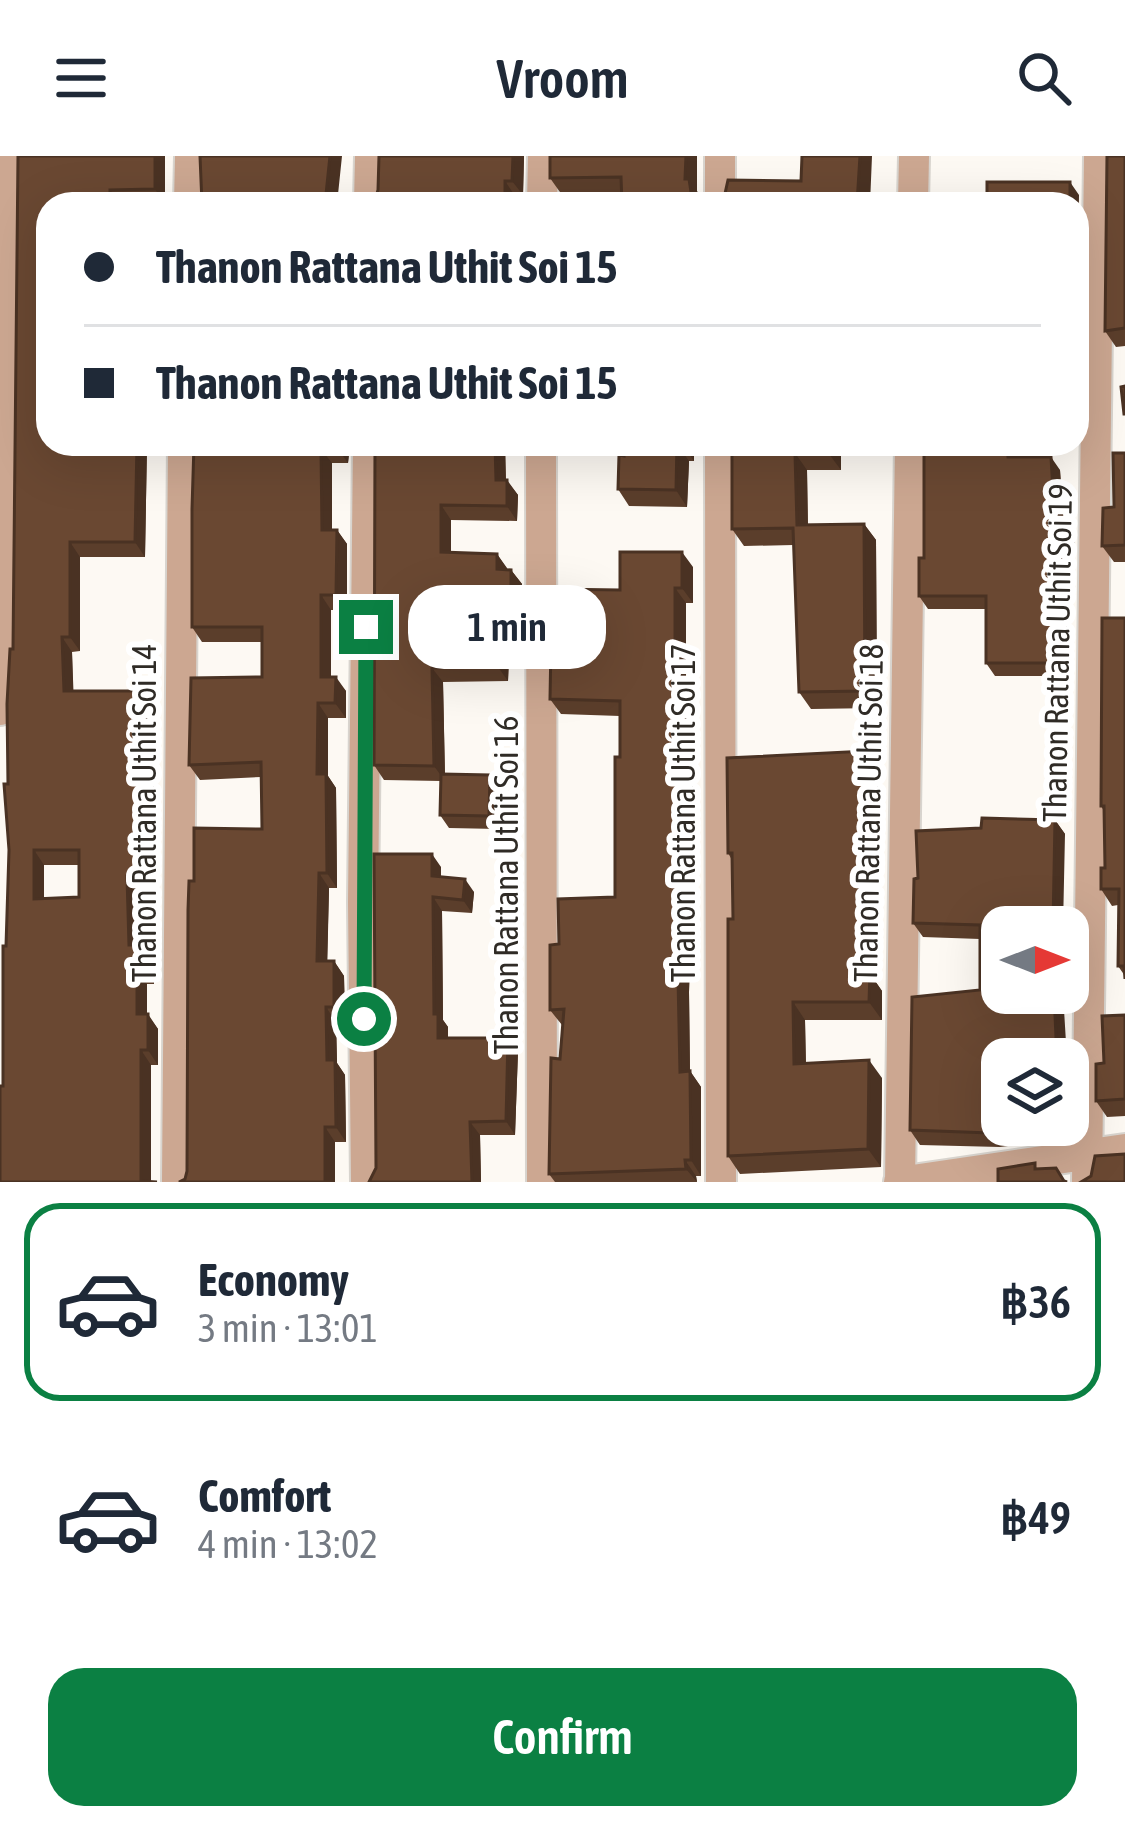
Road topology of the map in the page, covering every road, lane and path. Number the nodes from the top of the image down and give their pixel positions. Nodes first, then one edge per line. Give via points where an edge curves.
1 (9, 156) edge
2 (190, 156) edge
3 (370, 156) edge
4 (542, 156) edge
5 (721, 156) edge
6 (914, 156) edge
7 (1099, 156) edge
8 (189, 192) edge
9 (369, 192) edge
10 (542, 192) edge
11 (720, 192) edge
12 (913, 192) edge
13 (183, 456) edge
14 (368, 456) edge
15 (541, 456) edge
16 (720, 456) edge
17 (910, 456) edge
18 (0, 710) edge
19 (1125, 1149) edge
20 (1087, 1167) edge
21 (177, 1182) edge
22 (366, 1182) edge
23 (542, 1182) edge
24 (722, 1182) edge
25 (899, 1182) edge

1 - 18 street
2 - 8 street
3 - 9 street
4 - 10 street
5 - 11 street
6 - 12 street
7 - 20 street, Thanon Rattana Uthit Soi 19
13 - 21 street, Thanon Rattana Uthit Soi 14
14 - 22 street
15 - 23 street, Thanon Rattana Uthit Soi 16
16 - 24 street, Thanon Rattana Uthit Soi 17
17 - 25 street, Thanon Rattana Uthit Soi 18
19 - 20 street
20 - 25 street

